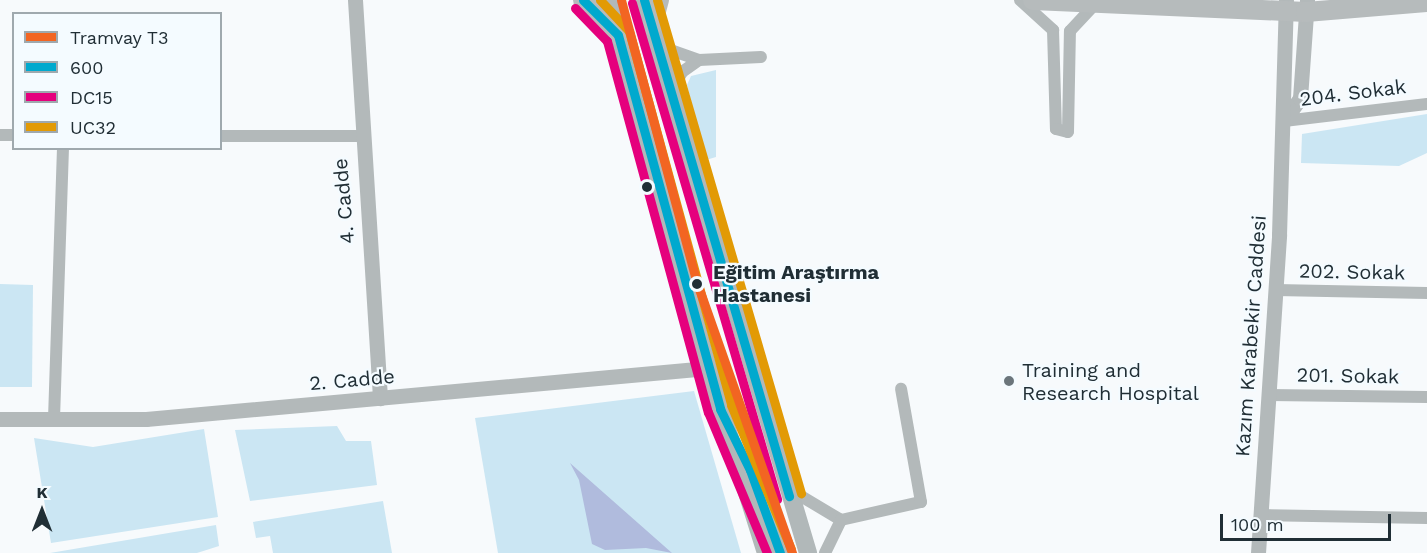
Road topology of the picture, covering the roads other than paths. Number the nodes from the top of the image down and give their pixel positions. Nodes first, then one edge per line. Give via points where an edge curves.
1 (355, 0) edge
2 (583, 0) edge
3 (608, 0) edge
4 (644, 0) edge
5 (659, 0) edge
6 (1020, 0) edge
7 (1033, 0) edge
8 (1427, 2) edge
9 (1095, 4) junction
10 (1286, 5) edge
11 (1306, 6) edge
12 (652, 26) junction
13 (618, 35) junction
14 (659, 46) junction
15 (761, 57) dead end
16 (699, 60) junction
17 (671, 92) junction
18 (1427, 104) edge
19 (1284, 121) junction
20 (222, 136) edge
21 (360, 136) junction
22 (63, 150) edge
23 (1276, 290) junction
24 (1427, 293) edge
25 (708, 368) junction
26 (901, 389) dead end
27 (1269, 395) junction
28 (1427, 397) edge
29 (380, 398) junction
30 (720, 409) junction
31 (0, 419) edge
32 (54, 419) junction
33 (786, 487) junction
34 (1261, 515) junction
35 (1427, 518) edge
36 (841, 520) junction
37 (766, 553) edge
38 (780, 553) edge
39 (808, 553) edge
40 (825, 553) edge
41 (1258, 553) edge

1 - 21 street, 4. Cadde
2 - 13 main road
3 - 13 main road
4 - 12 main road
5 - 12 main road
6 - 9 street via 1053,30 1056,129 1068,132 1070,31
7 - 9 main road
8 - 11 main road
9 - 10 main road
10 - 11 main road
10 - 19 street, Kazım Karabekir Caddesi
11 - 19 street via 1300,98
12 - 14 main road
13 - 25 main road
14 - 16 street
14 - 17 main road
15 - 16 street
16 - 17 street via 682,72
17 - 33 main road
18 - 19 street, 204. Sokak
19 - 23 street, Kazım Karabekir Caddesi
20 - 21 street
21 - 29 street, 4. Cadde
22 - 32 street
23 - 24 street, 202. Sokak
23 - 27 street, Kazım Karabekir Caddesi
25 - 29 street, 2. Cadde
25 - 30 main road
26 - 36 street via 921,501
27 - 28 street, 201. Sokak
27 - 34 street, Kazım Karabekir Caddesi
29 - 32 street, 2. Cadde via 146,419
30 - 37 main road
30 - 38 main road via 750,470
31 - 32 street, 2. Cadde
33 - 36 street
33 - 39 main road
34 - 35 street
34 - 41 street, Kazım Karabekir Caddesi
36 - 40 street

